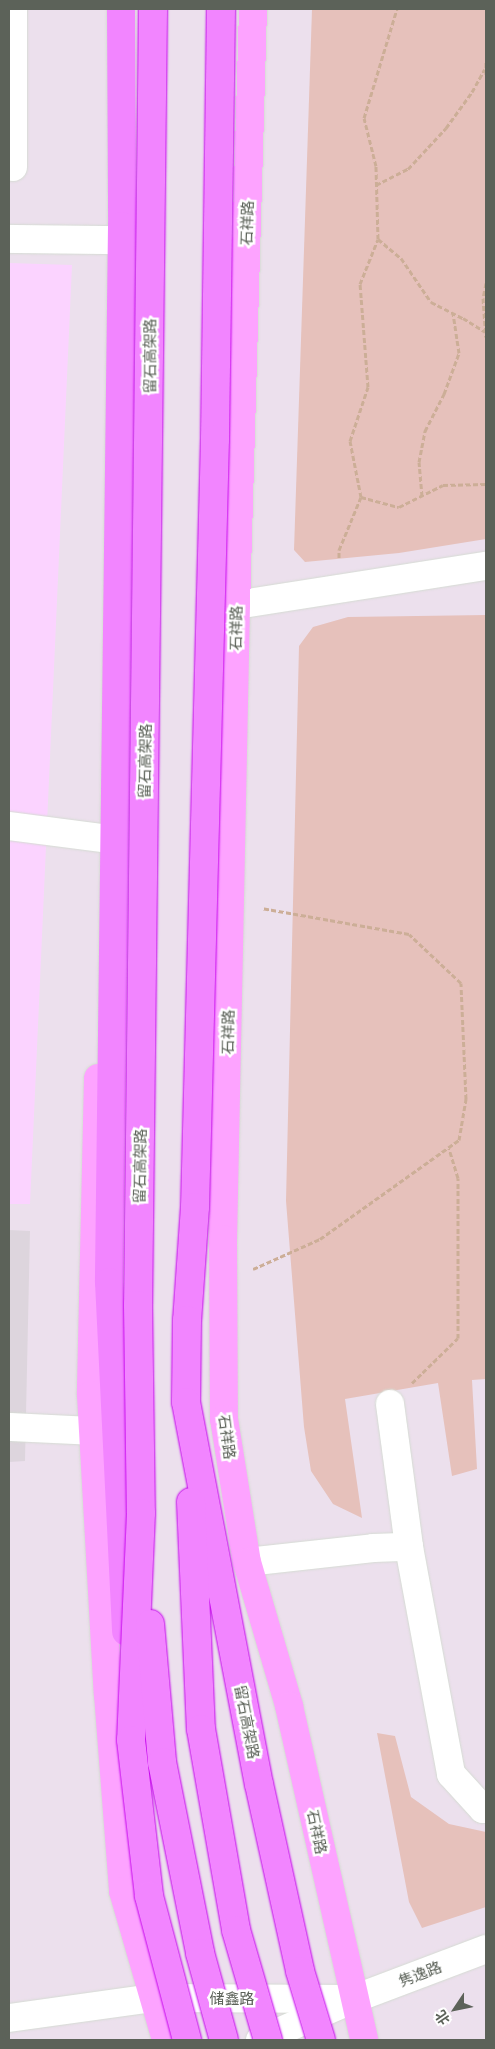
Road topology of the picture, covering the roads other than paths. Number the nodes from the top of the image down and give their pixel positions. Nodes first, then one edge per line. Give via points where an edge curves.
1 (13, 9) edge
2 (120, 9) edge
3 (153, 9) edge
4 (220, 9) edge
5 (253, 9) edge
6 (13, 167) dead end
7 (9, 239) edge
8 (111, 240) junction
9 (486, 566) edge
10 (236, 605) junction
11 (9, 826) edge
12 (102, 838) junction
13 (186, 1402) junction
14 (390, 1404) road end
15 (9, 1427) edge
16 (93, 1431) junction
17 (141, 1513) junction
18 (410, 1547) junction
19 (248, 1562) junction
20 (131, 1740) junction
21 (486, 1809) edge
22 (486, 1949) edge
23 (154, 1998) junction
24 (354, 1999) junction
25 (9, 2018) edge
26 (166, 2040) edge
27 (187, 2040) edge
28 (224, 2040) edge
29 (260, 2040) edge
30 (268, 2040) edge
31 (321, 2040) edge
32 (364, 2040) edge

1 - 6 street
2 - 8 main road
2 - 20 highway, bridge via 122,226 109,1282
3 - 17 highway, 留石高架路, bridge via 138,1305
4 - 13 highway, 留石高架路, bridge via 215,439 195,1207 187,1320
5 - 10 main road, 石祥路
7 - 8 street
8 - 12 main road
9 - 10 street
10 - 19 main road, 石祥路 via 223,1282 224,1419
11 - 12 street
12 - 16 main road via 91,1395
13 - 30 highway, 留石高架路, bridge via 201,1729 236,1930
13 - 31 highway, 留石高架路, bridge via 258,1784 300,1971
14 - 18 street
15 - 16 street
16 - 23 main road via 123,1891
17 - 20 highway, 留石高架路, bridge
17 - 28 highway, 留石高架路, bridge via 162,1762 200,1954
18 - 19 street
18 - 21 street via 451,1774
19 - 24 main road, 石祥路 via 289,1706
20 - 27 highway, 留石高架路, bridge via 149,1896
22 - 24 street, 隽逸路
23 - 24 street, 储鑫路
23 - 25 street, 储鑫路
23 - 26 main road
24 - 29 street
24 - 32 main road, 石祥路

